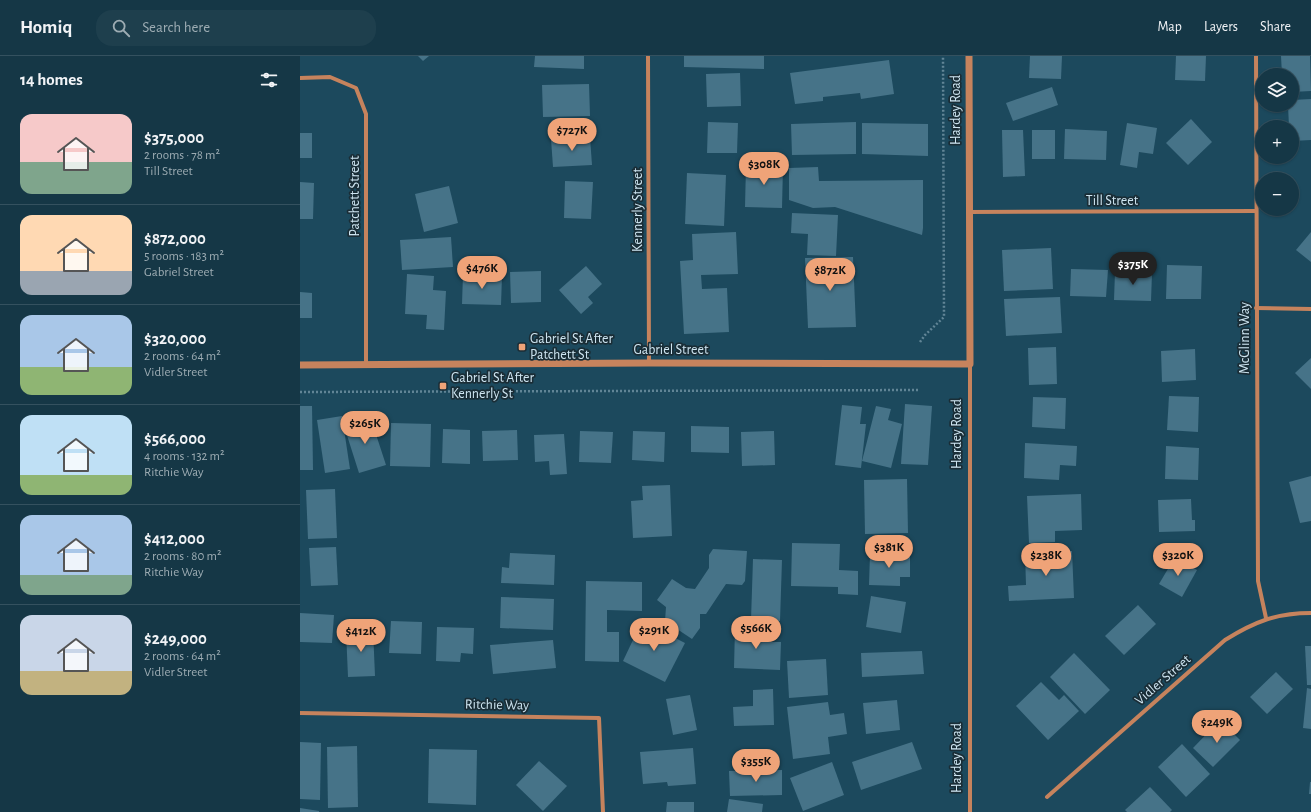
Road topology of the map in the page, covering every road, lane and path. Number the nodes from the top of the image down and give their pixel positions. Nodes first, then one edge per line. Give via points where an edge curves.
1 (648, 56) edge
2 (943, 56) edge
3 (969, 56) edge
4 (1256, 56) edge
5 (300, 78) edge
6 (1255, 172) edge
7 (1255, 211) edge
8 (969, 212) junction
9 (1255, 216) edge
10 (1256, 308) junction
11 (1311, 309) edge
12 (920, 342) dead end
13 (649, 363) junction
14 (970, 364) junction
15 (300, 365) edge
16 (366, 365) junction
17 (920, 390) dead end
18 (300, 392) edge
19 (1311, 613) edge
20 (1266, 618) junction
21 (300, 713) edge
22 (1048, 797) dead end
23 (604, 812) edge
24 (970, 812) edge

1 - 13 street, Kennerly Street
2 - 12 path via 944,317
3 - 8 street, Hardey Road
4 - 6 street, McGlinn Way
5 - 16 street, Patchett Street via 330,77 356,88 366,114
7 - 8 street, Till Street
8 - 14 street, Hardey Road
9 - 10 street, McGlinn Way
10 - 11 street
10 - 20 street, McGlinn Way via 1258,581
13 - 14 street, Gabriel Street
13 - 16 street, Gabriel Street
14 - 24 street, Hardey Road
15 - 16 street, Gabriel Street
17 - 18 path
19 - 20 street, Vidler Street via 1292,613
20 - 22 street, Vidler Street via 1225,640
21 - 23 street, Ritchie Way via 599,718

